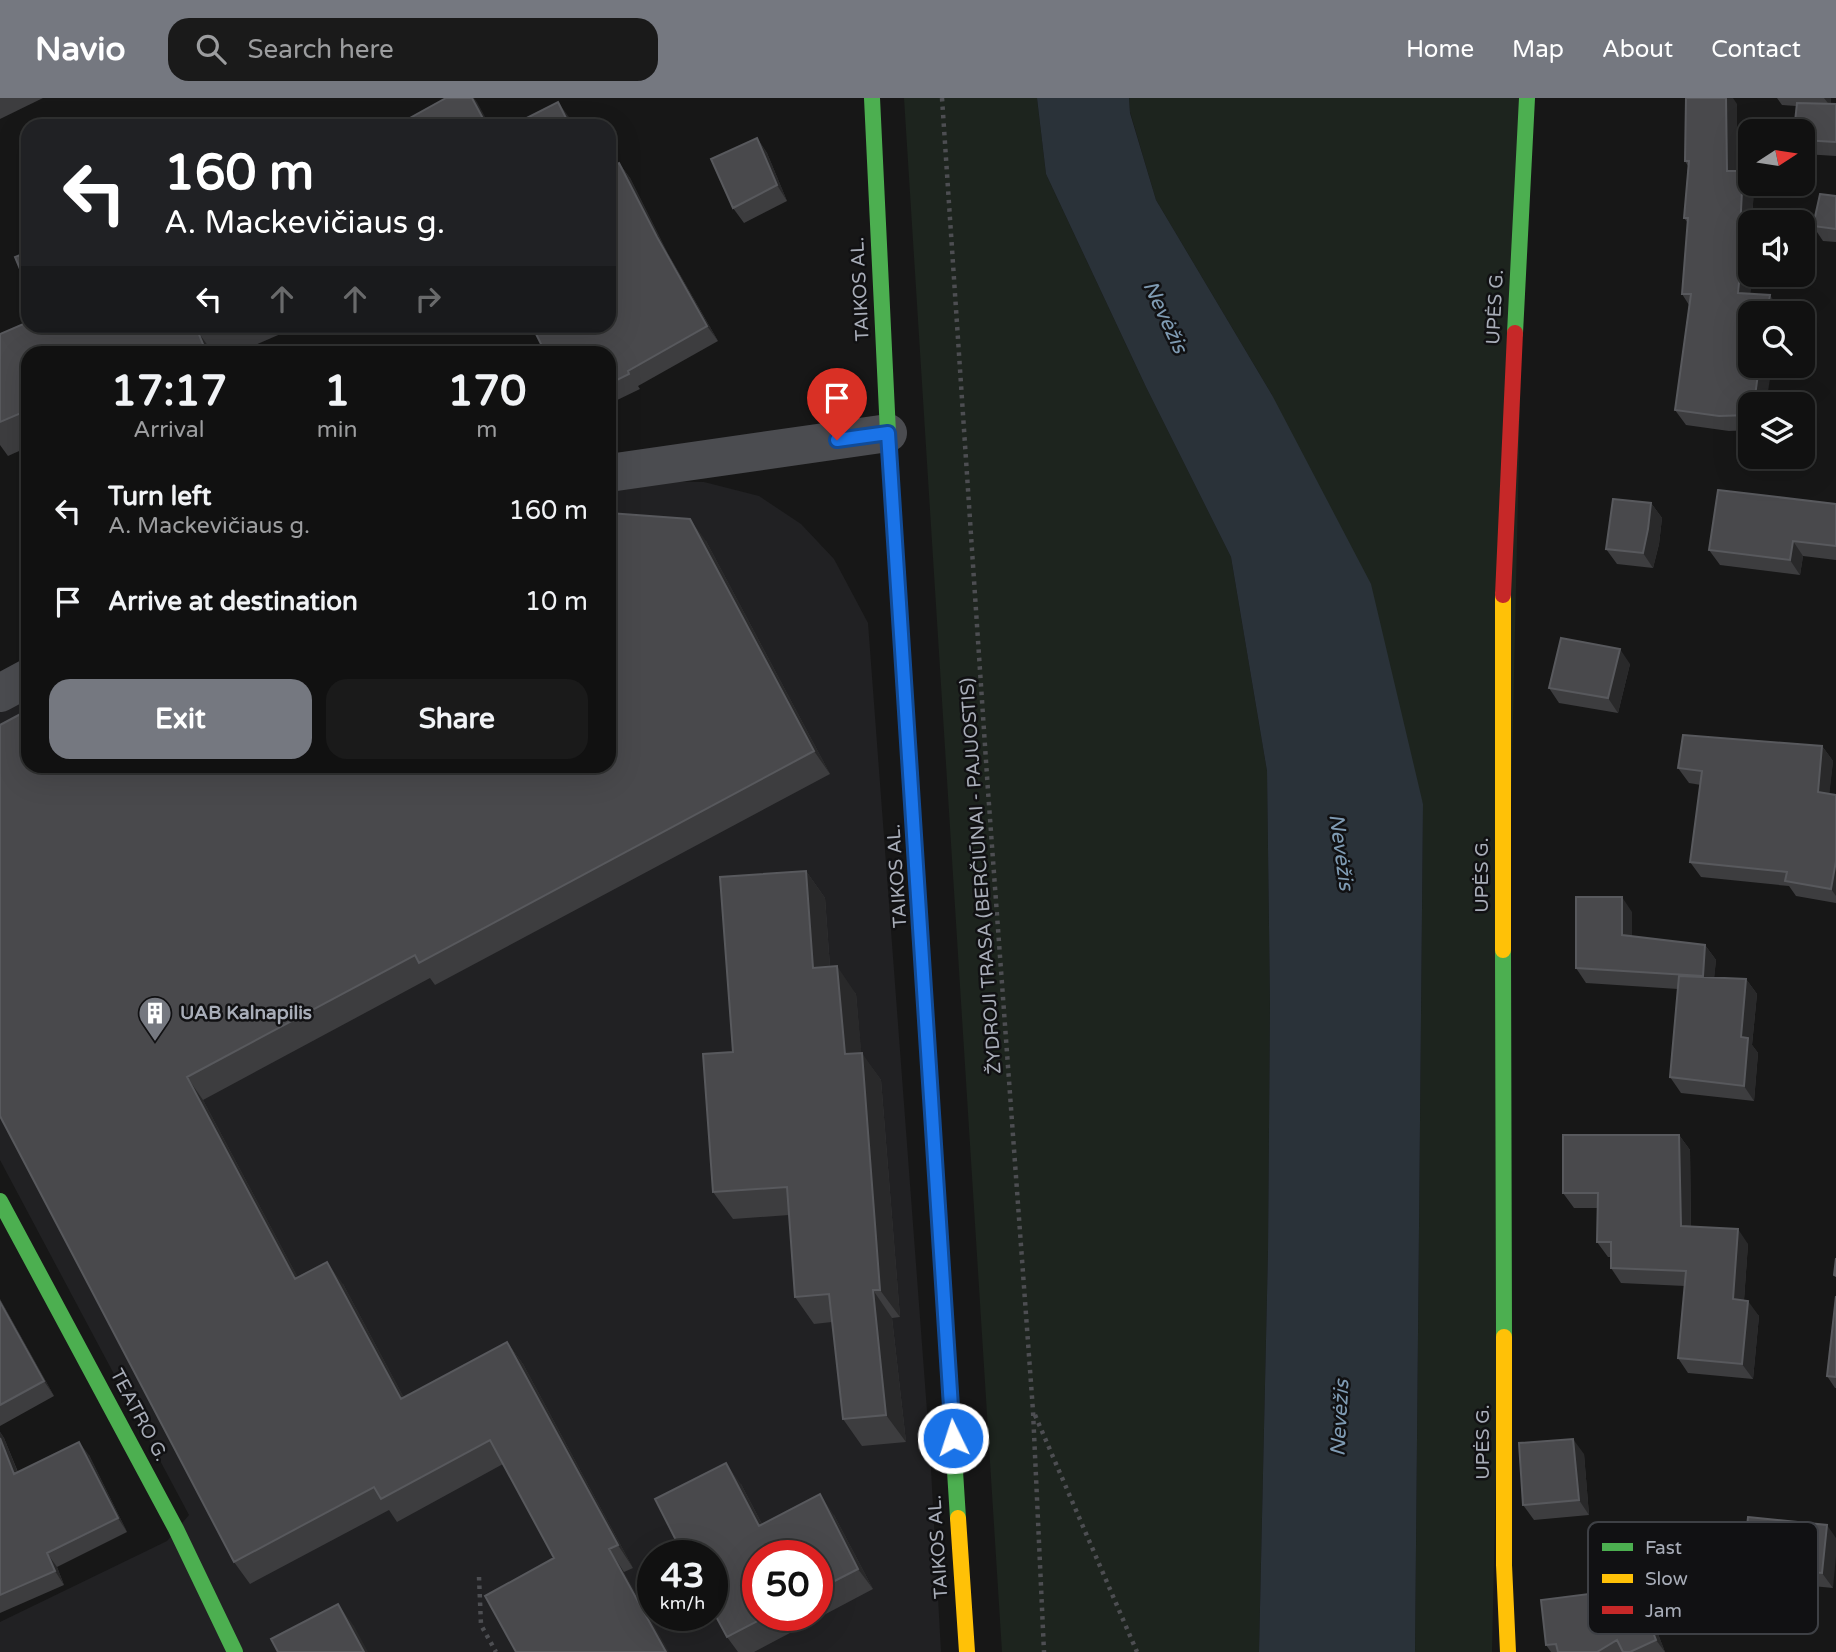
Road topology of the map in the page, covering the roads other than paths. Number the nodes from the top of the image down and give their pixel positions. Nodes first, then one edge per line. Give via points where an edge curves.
1 (872, 98) edge
2 (1527, 98) edge
3 (888, 433) junction
4 (616, 472) edge
5 (21, 682) edge
6 (0, 693) edge
7 (0, 1201) edge
8 (235, 1652) edge
9 (967, 1652) edge
10 (1508, 1652) edge

1 - 3 street, TAIKOS AL.
2 - 10 street, UPĖS G. via 1503,570 1504,1552
3 - 4 street
3 - 9 street, TAIKOS AL.
5 - 6 street
7 - 8 street, TEATRO G. via 176,1529

